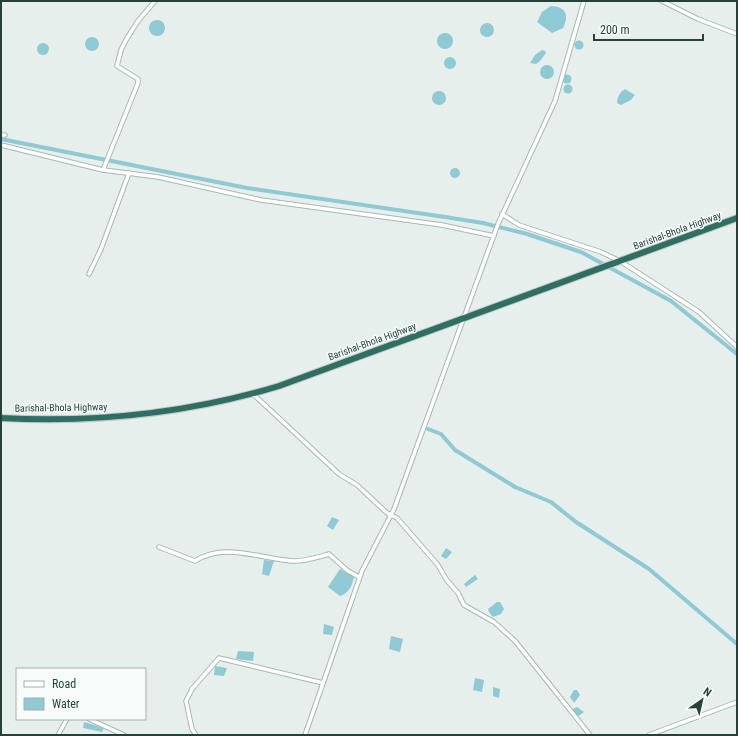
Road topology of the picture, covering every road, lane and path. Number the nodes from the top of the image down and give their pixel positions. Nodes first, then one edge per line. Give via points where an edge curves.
1 (155, 1) edge
2 (584, 1) edge
3 (662, 1) edge
4 (737, 34) edge
5 (1, 145) edge
6 (103, 170) junction
7 (129, 173) junction
8 (502, 214) junction
9 (737, 218) edge
10 (494, 234) junction
11 (619, 262) junction
12 (89, 274) dead end
13 (465, 317) junction
14 (737, 347) edge
15 (253, 394) junction
16 (1, 418) edge
17 (391, 515) junction
18 (160, 547) dead end
19 (359, 577) junction
20 (323, 683) junction
21 (737, 702) edge
22 (66, 720) edge
23 (91, 720) edge
24 (58, 735) edge
25 (124, 735) edge
26 (196, 735) edge
27 (305, 735) edge
28 (590, 735) edge
29 (649, 735) edge

1 - 6 street via 132,29 119,57 118,68 138,79 138,83
2 - 8 street via 555,101
3 - 4 street
5 - 6 street
6 - 7 street
7 - 10 street via 261,200
7 - 12 street
8 - 10 street
8 - 11 street via 519,225 601,252
9 - 11 highway, Barishal-Bhola Highway
10 - 13 street
11 - 13 highway, Barishal-Bhola Highway
11 - 14 street via 699,312
13 - 15 highway, Barishal-Bhola Highway
13 - 17 street
15 - 16 highway, Barishal-Bhola Highway via 155,413 38,420
15 - 17 street via 339,474
17 - 19 street
17 - 28 street via 397,518 438,565 464,605 494,622 515,642
18 - 19 street via 195,561 205,554 219,552 296,561 329,554
19 - 20 street
20 - 26 street via 219,658 192,689 186,701 192,729
20 - 27 street
21 - 29 street
22 - 24 street
23 - 25 street

